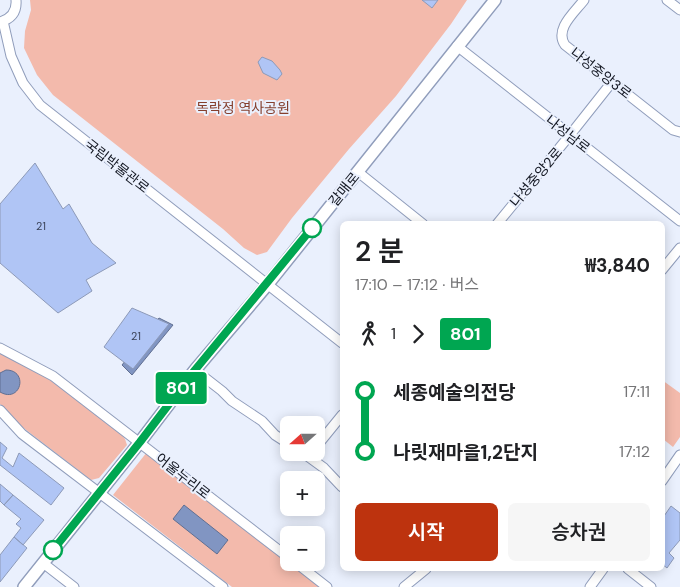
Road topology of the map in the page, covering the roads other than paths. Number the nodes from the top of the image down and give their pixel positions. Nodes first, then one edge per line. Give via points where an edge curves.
1 (16, 0) edge
2 (495, 0) edge
3 (584, 0) edge
4 (667, 0) edge
5 (680, 10) edge
6 (1, 21) edge
7 (457, 46) junction
8 (612, 82) junction
9 (680, 132) edge
10 (570, 135) junction
11 (358, 172) junction
12 (419, 221) edge
13 (499, 221) edge
14 (680, 221) edge
15 (680, 248) edge
16 (665, 266) edge
17 (268, 284) junction
18 (340, 342) edge
19 (0, 348) edge
20 (195, 370) junction
21 (0, 410) edge
22 (340, 417) edge
23 (325, 436) edge
24 (280, 438) edge
25 (140, 442) junction
26 (680, 455) edge
27 (316, 461) edge
28 (665, 477) edge
29 (340, 486) edge
30 (99, 493) junction
31 (280, 551) edge
32 (43, 563) junction
33 (306, 571) edge
34 (424, 571) edge
35 (602, 571) edge
36 (631, 571) edge
37 (24, 587) edge
38 (74, 587) edge
39 (223, 587) edge
40 (326, 587) edge
41 (404, 587) edge
42 (590, 587) edge
43 (651, 587) edge

1 - 6 street via 14,13
2 - 7 main road, 갈매로
3 - 8 street, 나성중앙3로 via 562,29 562,41
4 - 5 street
6 - 17 street, 국립박물관로 via 23,83 40,105
7 - 10 street, 나성남로
7 - 11 main road, 갈매로
8 - 9 street, 나성중앙3로
8 - 10 street, 나성중앙2로
10 - 13 street, 나성중앙2로
10 - 14 street, 나성남로
11 - 12 street
11 - 17 main road, 갈매로
15 - 16 street
17 - 18 street, 국립박물관로
17 - 20 main road, 갈매로
19 - 25 street, 어울누리로 via 53,376
20 - 24 street
20 - 25 main road, 갈매로
21 - 30 street via 22,434
22 - 23 street
25 - 30 main road, 갈매로
25 - 31 street, 어울누리로
26 - 28 street
27 - 29 street
30 - 32 main road, 갈매로
30 - 39 street
32 - 37 main road, 갈매로
32 - 38 street
33 - 40 street
34 - 41 street
35 - 42 street
36 - 43 street

